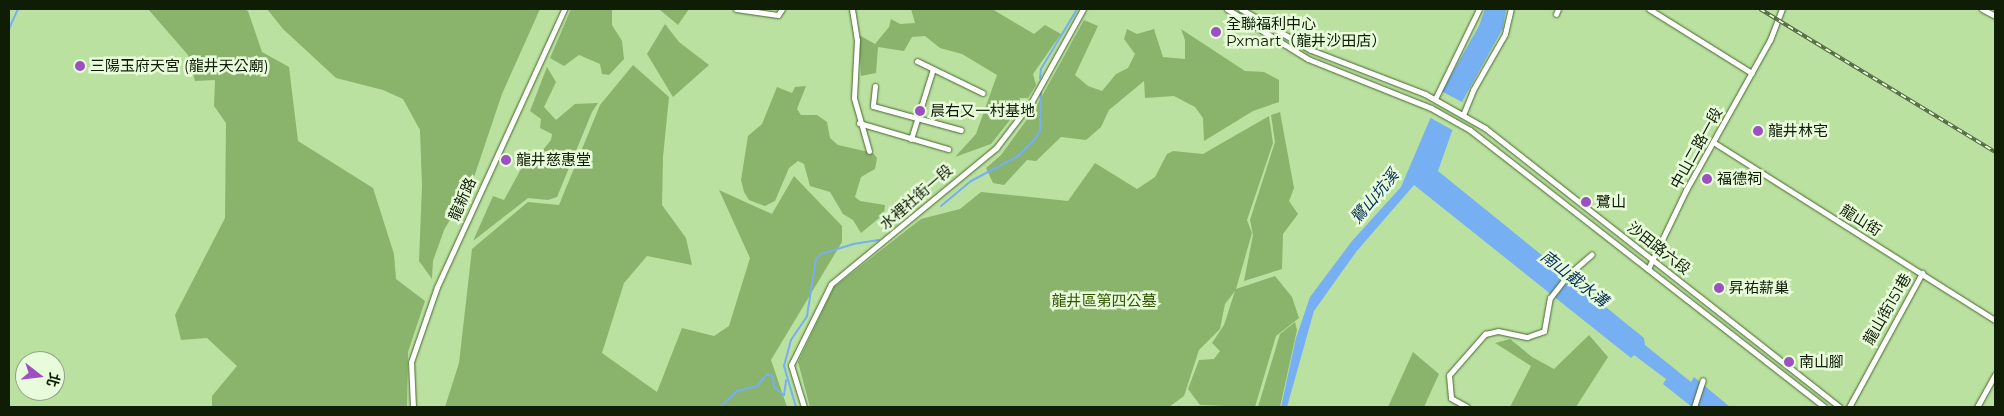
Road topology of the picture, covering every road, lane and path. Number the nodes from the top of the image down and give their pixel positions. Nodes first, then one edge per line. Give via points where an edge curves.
1 (564, 9) edge
2 (736, 9) edge
3 (782, 9) edge
4 (852, 9) edge
5 (1083, 9) edge
6 (1227, 9) edge
7 (1241, 9) edge
8 (1479, 9) edge
9 (1511, 9) edge
10 (1650, 9) edge
11 (1782, 9) edge
12 (1982, 9) edge
13 (1249, 11) edge
14 (1995, 16) edge
15 (1244, 20) junction
16 (917, 61) dead end
17 (933, 69) junction
18 (1752, 73) junction
19 (875, 86) dead end
20 (983, 93) dead end
21 (1435, 99) junction
22 (1462, 114) junction
23 (918, 117) junction
24 (859, 123) junction
25 (961, 130) dead end
26 (911, 139) junction
27 (1713, 142) junction
28 (948, 149) dead end
29 (869, 151) dead end
30 (1592, 254) dead end
31 (1654, 260) junction
32 (1648, 269) junction
33 (1922, 273) junction
34 (1995, 320) edge
35 (1995, 375) edge
36 (1703, 380) dead end
37 (413, 407) edge
38 (804, 407) edge
39 (1467, 407) edge
40 (1694, 407) edge
41 (1826, 407) edge
42 (1839, 407) edge
43 (1849, 407) edge
44 (1977, 407) edge

1 - 37 street, 龍新路 via 437,287 411,362
2 - 3 street via 778,15
4 - 24 street via 857,40 854,98
5 - 38 street, 水裡社街一段 via 1032,101 996,148 830,284 791,365
6 - 15 street
7 - 13 street
8 - 21 street
9 - 22 street via 1505,34
10 - 18 street
11 - 18 street, 中山二路一段 via 1776,28
12 - 14 street
13 - 15 street
13 - 21 street via 1311,50
15 - 32 street, 沙田路六段 via 1308,58 1431,108 1456,122 1521,167
16 - 17 street
17 - 20 street
17 - 23 street
18 - 27 street, 中山二路一段
19 - 23 street via 872,106
21 - 22 street, 沙田路六段
22 - 31 street, 沙田路六段 via 1508,145
23 - 25 street
23 - 26 street
24 - 26 street
24 - 29 street
26 - 28 street
27 - 31 street, 中山二路一段
27 - 33 street, 龍山街
30 - 39 street via 1569,274 1550,298 1544,331 1527,337 1498,331 1485,334 1449,375 1451,398
31 - 32 street, 中山二路一段
31 - 42 street, 沙田路六段
32 - 41 street, 沙田路六段
33 - 34 street, 龍山街
33 - 43 street, 龍山街151巷
35 - 44 street
36 - 40 street

